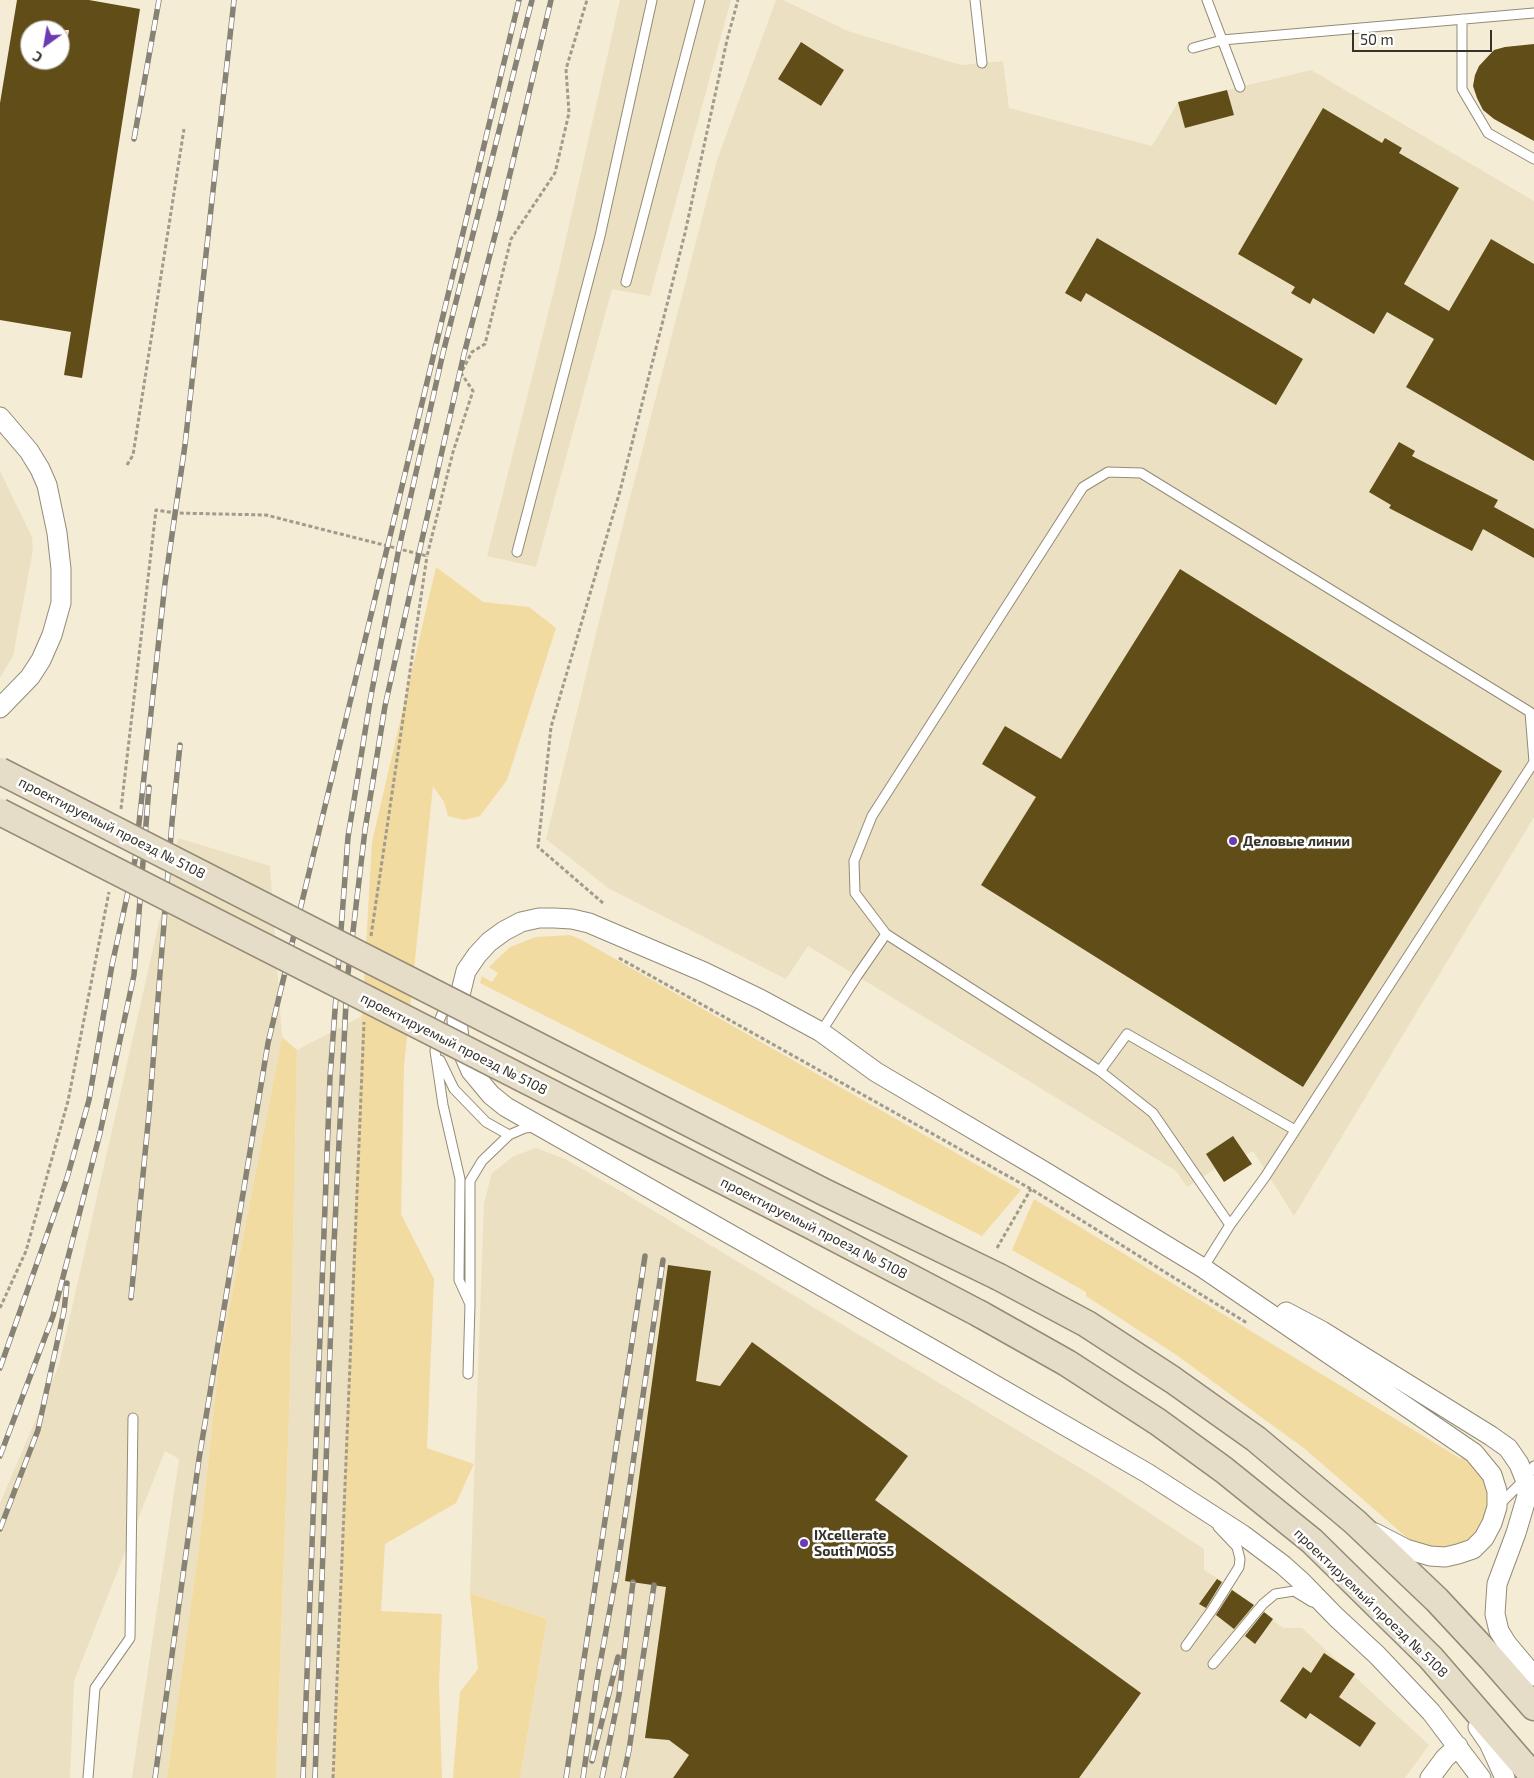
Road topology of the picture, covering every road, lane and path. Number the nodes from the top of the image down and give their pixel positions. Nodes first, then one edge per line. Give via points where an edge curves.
1 (587, 0) edge
2 (652, 0) edge
3 (700, 0) edge
4 (738, 0) edge
5 (975, 0) edge
6 (1207, 0) edge
7 (1534, 13) edge
8 (1462, 19) junction
9 (1222, 40) junction
10 (1193, 48) dead end
11 (982, 63) dead end
12 (1240, 87) dead end
13 (184, 129) dead end
14 (1534, 159) edge
15 (626, 282) dead end
16 (0, 417) edge
17 (126, 465) dead end
18 (517, 552) dead end
19 (427, 556) junction
20 (0, 708) edge
21 (0, 771) edge
22 (0, 812) edge
23 (120, 814) dead end
24 (110, 883) dead end
25 (603, 903) dead end
26 (886, 934) junction
27 (370, 945) dead end
28 (466, 972) junction
29 (364, 1013) dead end
30 (821, 1032) junction
31 (435, 1051) junction
32 (1100, 1071) junction
33 (539, 1126) junction
34 (1295, 1130) junction
35 (509, 1136) junction
36 (1031, 1189) dead end
37 (1230, 1225) junction
38 (997, 1248) dead end
39 (1203, 1268) junction
40 (470, 1304) junction
41 (0, 1308) edge
42 (468, 1374) dead end
43 (133, 1418) dead end
44 (1530, 1472) edge
45 (1196, 1506) junction
46 (1496, 1507) junction
47 (1355, 1522) junction
48 (1336, 1617) junction
49 (1186, 1646) dead end
50 (1431, 1658) junction
51 (1213, 1664) dead end
52 (1534, 1676) edge
53 (1534, 1707) edge
54 (1458, 1746) junction
55 (1534, 1777) edge
56 (88, 1778) edge
57 (332, 1778) edge
58 (1430, 1778) edge
59 (1481, 1778) edge
60 (1505, 1778) edge

1 - 19 path via 566,69 569,113 555,173 510,239 485,344 472,352 461,373 473,391
2 - 18 lane via 600,236
3 - 15 lane
4 - 25 path via 685,233 620,491 551,727 538,847
5 - 11 lane
6 - 9 lane
7 - 8 lane
8 - 9 lane
8 - 14 lane via 1462,89 1488,132
9 - 10 lane
9 - 12 lane
13 - 17 path via 132,455
16 - 20 street via 29,451 47,485 61,569 60,603 41,660 15,695
19 - 23 path via 266,515 156,510
19 - 27 path
21 - 47 main road, проектируемый проезд № 5108, bridge via 1087,1324 1256,1439
22 - 50 main road, проектируемый проезд № 5108, bridge via 803,1222 1067,1363 1158,1422 1312,1541
24 - 41 path via 68,1101 26,1251
26 - 30 lane
26 - 32 lane
26 - 34 lane via 855,893 854,861 872,816 1083,487 1108,472 1141,472 1530,712 1534,762
28 - 30 street via 489,942 521,922 539,918 572,919 589,923 704,972
28 - 31 lane via 444,1006
28 - 33 street via 457,1021 459,1038 471,1071 491,1095
29 - 57 path
30 - 39 street via 876,1072
31 - 35 lane via 454,1089 486,1122
31 - 40 lane via 460,1179 459,1280
32 - 34 lane via 1127,1034
32 - 37 lane via 1153,1113
33 - 35 lane via 525,1128
33 - 45 street via 1147,1473
34 - 37 lane
35 - 40 lane via 482,1161 470,1181
36 - 38 path
37 - 39 lane
39 - 44 street via 1322,1331 1491,1436 1508,1448 1519,1464
39 - 46 street via 1474,1453 1492,1475 1497,1491
40 - 42 lane
43 - 56 lane via 130,1638 95,1688
44 - 46 lane
44 - 52 street via 1527,1496 1497,1584 1495,1614 1499,1631 1507,1644
45 - 48 street via 1283,1565
45 - 49 lane via 1237,1547 1240,1559 1235,1575
46 - 47 street via 1484,1538 1472,1549 1444,1557 1406,1549
47 - 53 main road, проектируемый проезд № 5108 via 1437,1600
48 - 51 lane via 1294,1591 1275,1594
48 - 54 street via 1432,1712
50 - 55 main road, проектируемый проезд № 5108
50 - 60 street via 1489,1743
54 - 58 street
54 - 59 street

